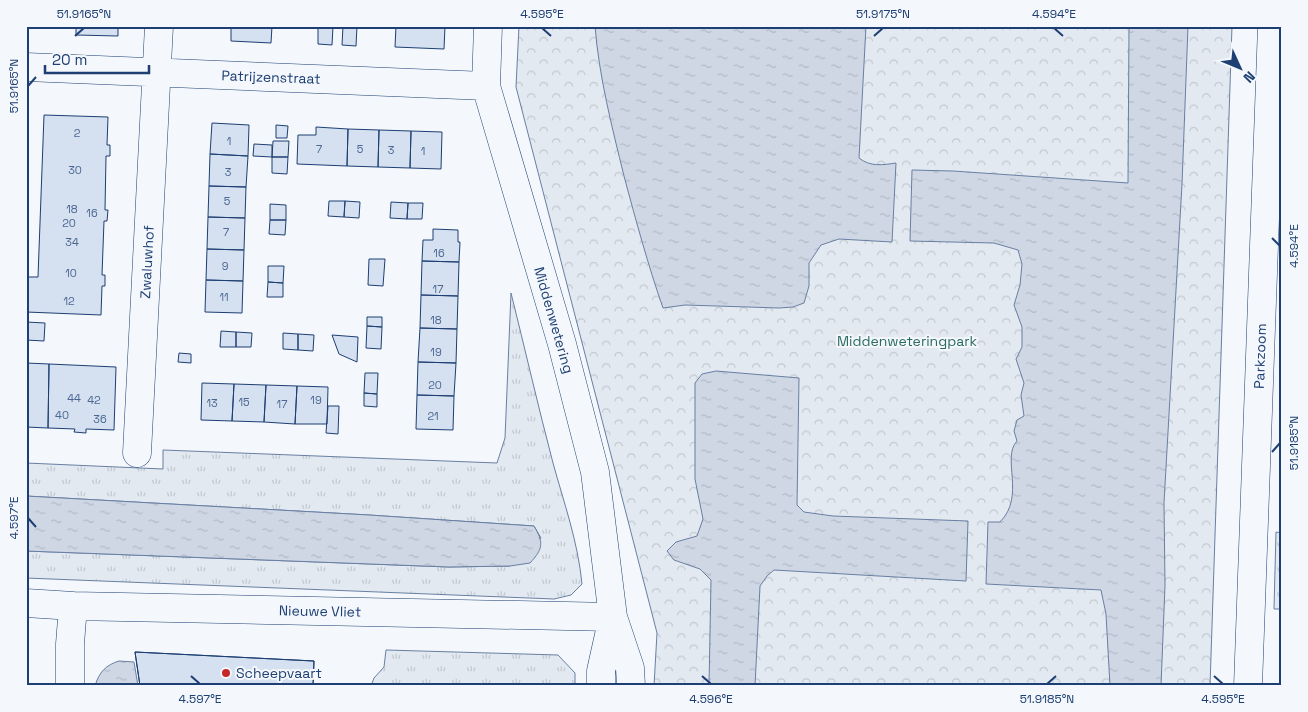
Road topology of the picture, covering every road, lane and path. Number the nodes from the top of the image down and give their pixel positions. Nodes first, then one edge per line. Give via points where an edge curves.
1 (159, 26) edge
2 (488, 26) edge
3 (1272, 26) edge
4 (26, 66) edge
5 (157, 72) junction
6 (486, 86) junction
7 (137, 453) dead end
8 (26, 603) edge
9 (73, 606) junction
10 (613, 617) junction
11 (70, 686) edge
12 (601, 686) edge
13 (631, 686) edge
14 (1248, 686) edge

1 - 5 street, Zwaluwhof
2 - 6 street, Middenwetering
3 - 14 street, Parkzoom
4 - 5 street, Patrijzenstraat
5 - 6 street, Patrijzenstraat
5 - 7 street, Zwaluwhof
6 - 10 street, Middenwetering via 562,344 595,472
8 - 9 street, Nieuwe Vliet
9 - 10 street, Nieuwe Vliet
9 - 11 street
10 - 12 street, Middenwetering via 601,671
10 - 13 street, Middenwetering via 630,668

